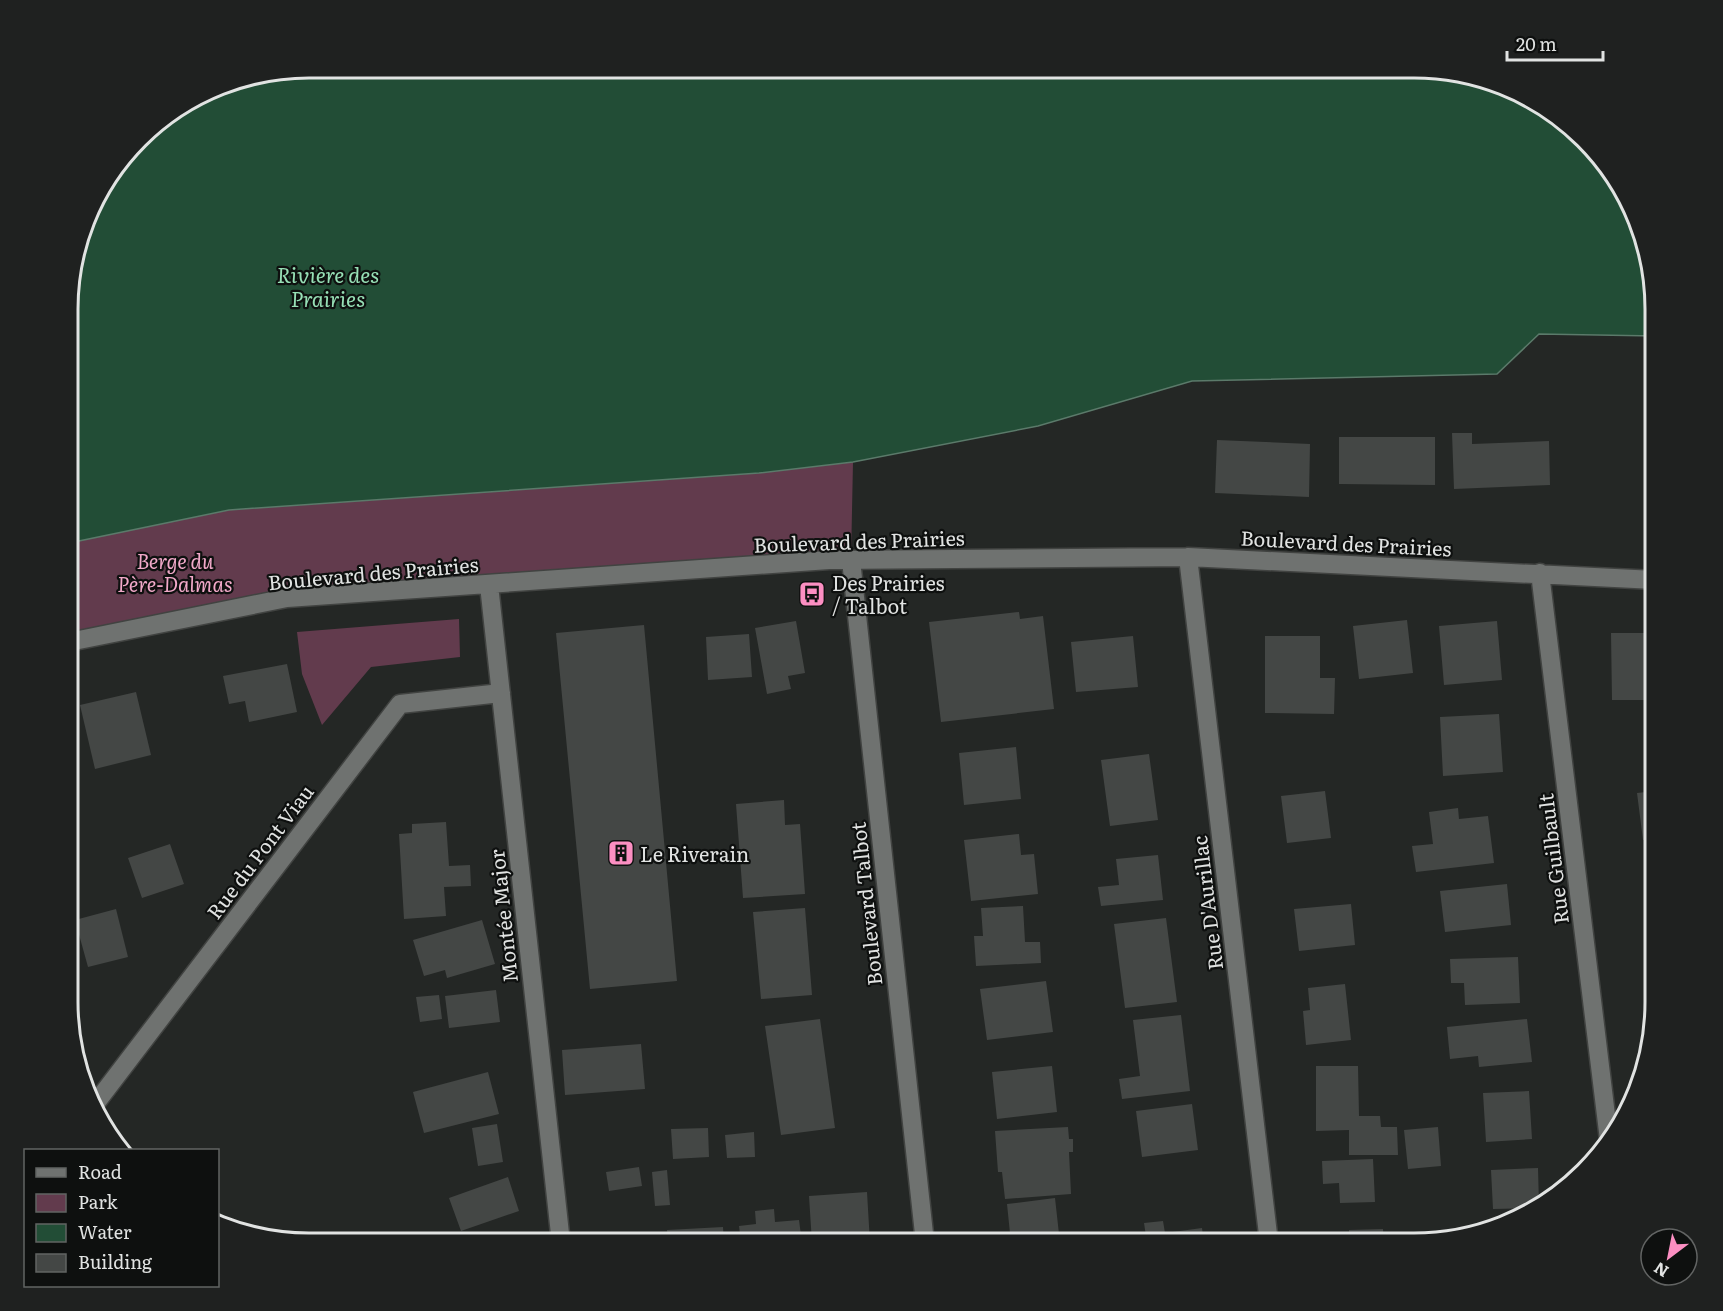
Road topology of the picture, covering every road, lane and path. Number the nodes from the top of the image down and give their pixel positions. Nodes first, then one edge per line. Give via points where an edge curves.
1 (1188, 557) junction
2 (851, 560) junction
3 (1540, 573) junction
4 (1645, 579) edge
5 (489, 585) junction
6 (78, 640) edge
7 (501, 693) junction
8 (99, 1098) edge
9 (1608, 1128) edge
10 (560, 1233) edge
11 (924, 1233) edge
12 (1268, 1233) edge

1 - 2 street, Boulevard des Prairies
1 - 3 street, Boulevard des Prairies
1 - 12 street, Rue D'Aurillac
2 - 5 street, Boulevard des Prairies
2 - 11 street, Boulevard Talbot
3 - 4 street, Boulevard des Prairies
3 - 9 street, Rue Guilbault
5 - 6 street, Boulevard des Prairies via 287,598
5 - 7 street, Montée Major
7 - 8 street, Rue du Pont Viau via 400,704
7 - 10 street, Montée Major

